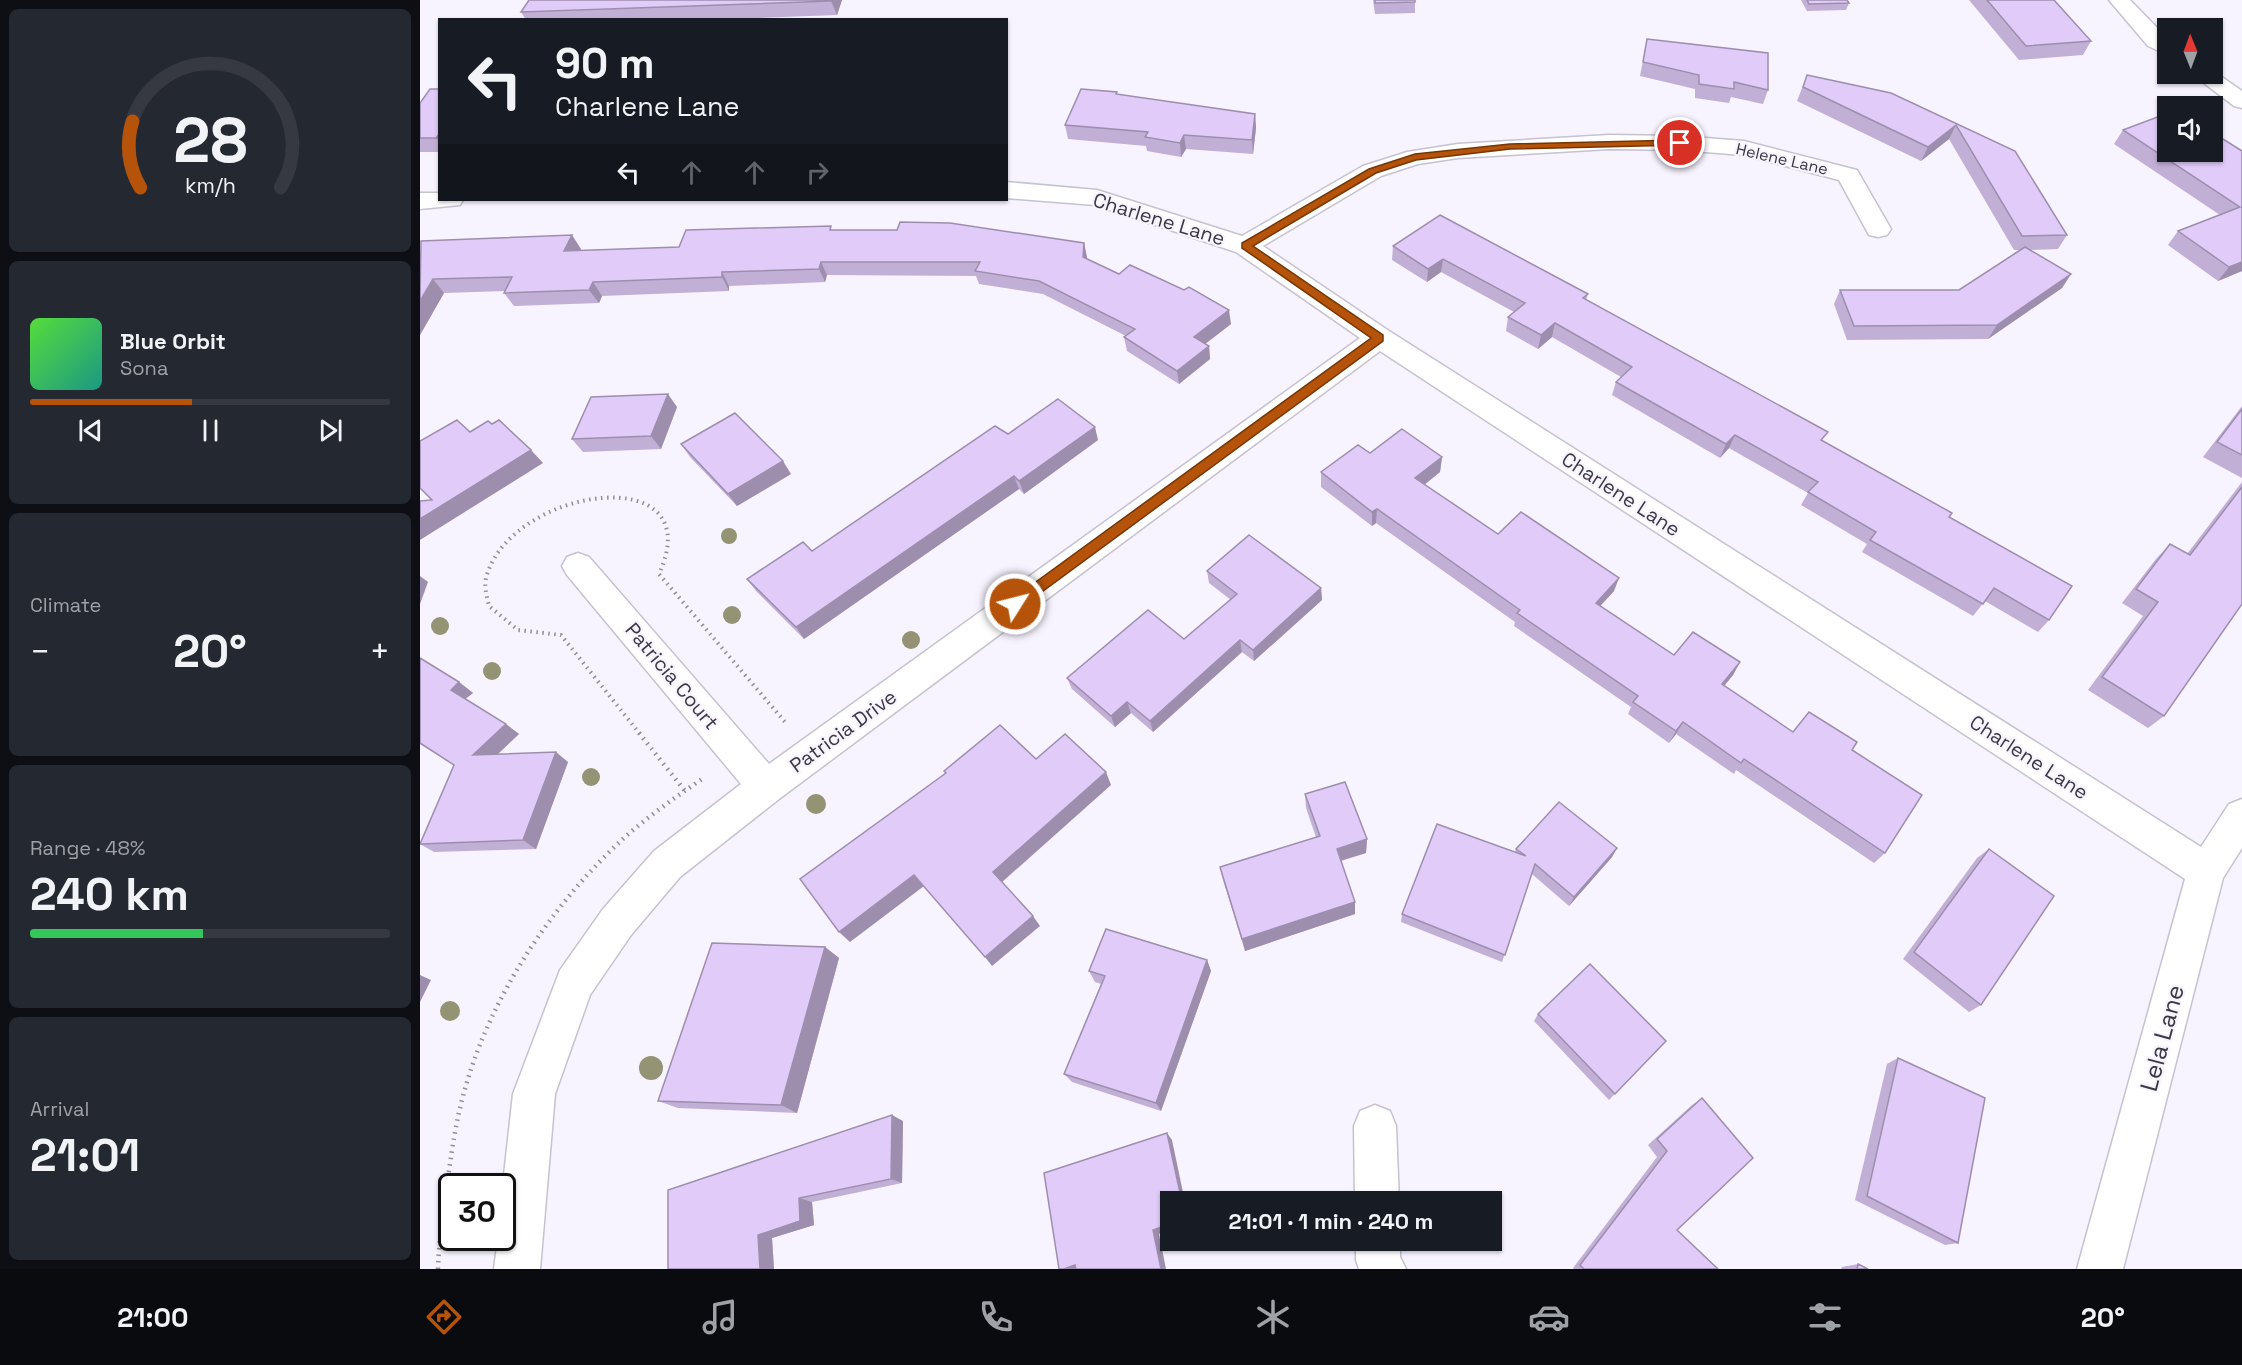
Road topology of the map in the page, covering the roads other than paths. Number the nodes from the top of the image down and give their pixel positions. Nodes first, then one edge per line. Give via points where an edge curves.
1 (2119, 0) edge
2 (2157, 42) edge
3 (2218, 84) edge
4 (2242, 100) edge
5 (1008, 190) edge
6 (438, 200) edge
7 (420, 201) edge
8 (1878, 229) dead end
9 (1245, 246) junction
10 (1379, 338) junction
11 (578, 566) dead end
12 (766, 787) junction
13 (2242, 816) edge
14 (2206, 872) junction
15 (1375, 1126) dead end
16 (1377, 1191) edge
17 (1378, 1251) edge
18 (517, 1269) edge
19 (1383, 1269) edge
20 (2100, 1269) edge

1 - 2 street
3 - 4 street
5 - 9 street, Charlene Lane via 1097,198
6 - 7 street
8 - 9 street, Helene Lane via 1848,175 1744,148 1609,142 1415,157 1372,171
9 - 10 street, Charlene Lane
10 - 12 street, Patricia Drive
10 - 14 street, Charlene Lane
11 - 12 street, Patricia Court
12 - 18 street, Patricia Drive via 667,864 617,922 574,984 534,1094
13 - 14 street, Lela Lane
14 - 20 street, Lela Lane
15 - 16 street
17 - 19 street

